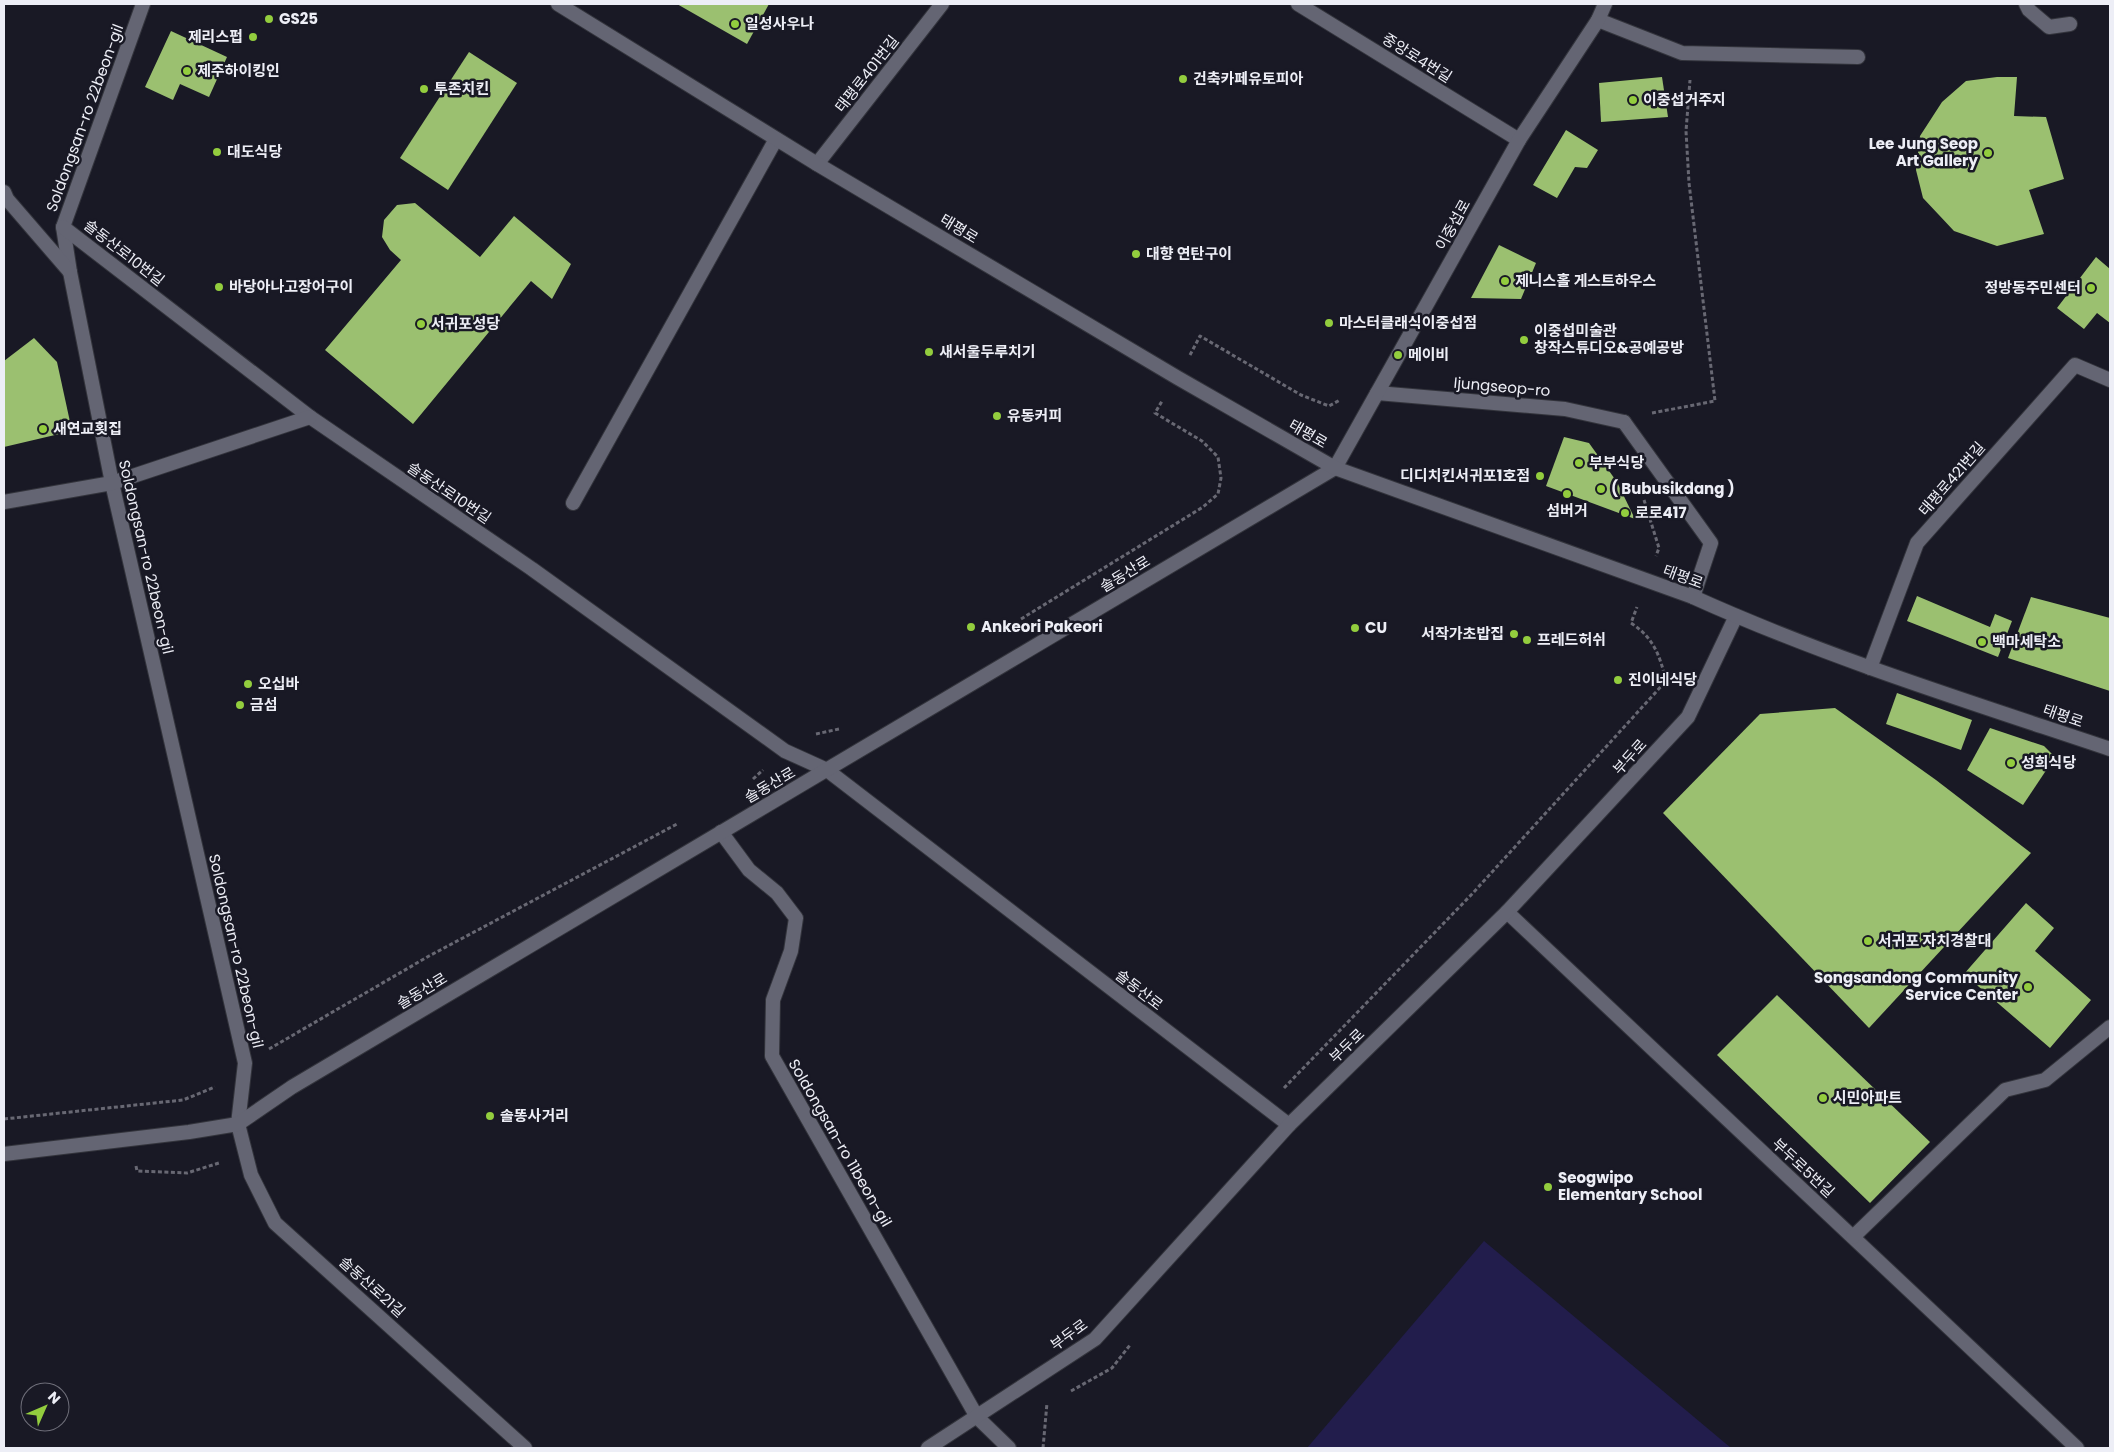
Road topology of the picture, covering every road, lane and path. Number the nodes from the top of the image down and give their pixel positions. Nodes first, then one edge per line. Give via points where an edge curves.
1 (143, 4) edge
2 (558, 4) edge
3 (942, 4) edge
4 (1298, 4) edge
5 (1606, 4) edge
6 (2026, 4) edge
7 (1598, 20) junction
8 (2070, 24) dead end
9 (1682, 53) junction
10 (1858, 57) dead end
11 (776, 139) junction
12 (1519, 140) junction
13 (817, 164) junction
14 (4, 192) edge
15 (63, 227) junction
16 (70, 272) junction
17 (1178, 378) junction
18 (2110, 380) edge
19 (1377, 393) junction
20 (1345, 398) dead end
21 (310, 417) junction
22 (1624, 422) junction
23 (1335, 468) junction
24 (112, 483) junction
25 (1642, 494) dead end
26 (4, 502) edge
27 (573, 503) dead end
28 (1646, 581) junction
29 (1693, 597) junction
30 (1736, 616) junction
31 (1020, 620) dead end
32 (1870, 668) junction
33 (846, 728) dead end
34 (2110, 749) edge
35 (785, 751) junction
36 (827, 770) junction
37 (749, 783) dead end
38 (681, 822) dead end
39 (721, 832) junction
40 (1507, 912) junction
41 (2110, 1027) edge
42 (245, 1062) junction
43 (4, 1119) edge
44 (238, 1124) junction
45 (1289, 1125) junction
46 (4, 1154) edge
47 (1853, 1237) junction
48 (977, 1418) junction
49 (525, 1448) edge
50 (928, 1448) edge
51 (1009, 1448) edge
52 (2077, 1448) edge

1 - 15 street, Soldongsan-ro 22beon-gil
2 - 11 street, 태평로
3 - 13 street, 태평로401번길
4 - 12 street, 중앙로4번길
5 - 7 street, 이중섭로
6 - 8 street via 2049,27
7 - 9 street
7 - 12 street, 이중섭로
9 - 10 street
9 - 22 path via 1690,82 1686,131 1689,184 1715,401 1646,414
11 - 13 street, 태평로
11 - 27 street
12 - 19 street, 이중섭로
13 - 17 street, 태평로
14 - 16 street
15 - 16 street, Soldongsan-ro 22beon-gil
15 - 21 street, 솔동산로10번길
16 - 24 street, Soldongsan-ro 22beon-gil
17 - 20 path via 1200,336 1301,395 1329,406
17 - 23 street, 태평로
17 - 31 path via 1155,412 1202,441 1218,457 1221,478 1218,494 1203,507
18 - 32 street, 태평로421번길 via 2075,365 1918,543
19 - 22 street, Ijungseop-ro via 1565,409
19 - 23 street, 이중섭로
21 - 24 street
21 - 35 street, 솔동산로10번길 via 532,569
22 - 29 street via 1711,542
23 - 28 street, 태평로
23 - 36 street, 솔동산로
24 - 26 street
24 - 42 street, Soldongsan-ro 22beon-gil
25 - 28 path via 1659,548
28 - 29 street, 태평로
29 - 30 street, 태평로
30 - 32 street, 태평로
30 - 40 street, 부두로 via 1688,716
32 - 34 street, 태평로
33 - 35 path via 821,732
35 - 36 street, 솔동산로10번길
35 - 37 path
36 - 39 street, 솔동산로
36 - 45 street, 솔동산로
38 - 42 path via 429,956
39 - 44 street, 솔동산로 via 292,1087
39 - 48 street, Soldongsan-ro 11beon-gil via 749,870 777,893 796,918 791,952 773,1000 772,1056
40 - 45 street, 부두로
40 - 47 street, 부두로5번길
41 - 47 street via 2045,1080 2005,1090
42 - 43 path via 214,1088 183,1100
42 - 44 street, Soldongsan-ro 22beon-gil
44 - 46 street, 솔동산로
44 - 49 street, 솔동산로21길 via 251,1175 275,1223
45 - 48 street, 부두로 via 1095,1339
47 - 52 street, 부두로5번길
48 - 50 street, 부두로
48 - 51 street, Soldongsan-ro 11beon-gil

